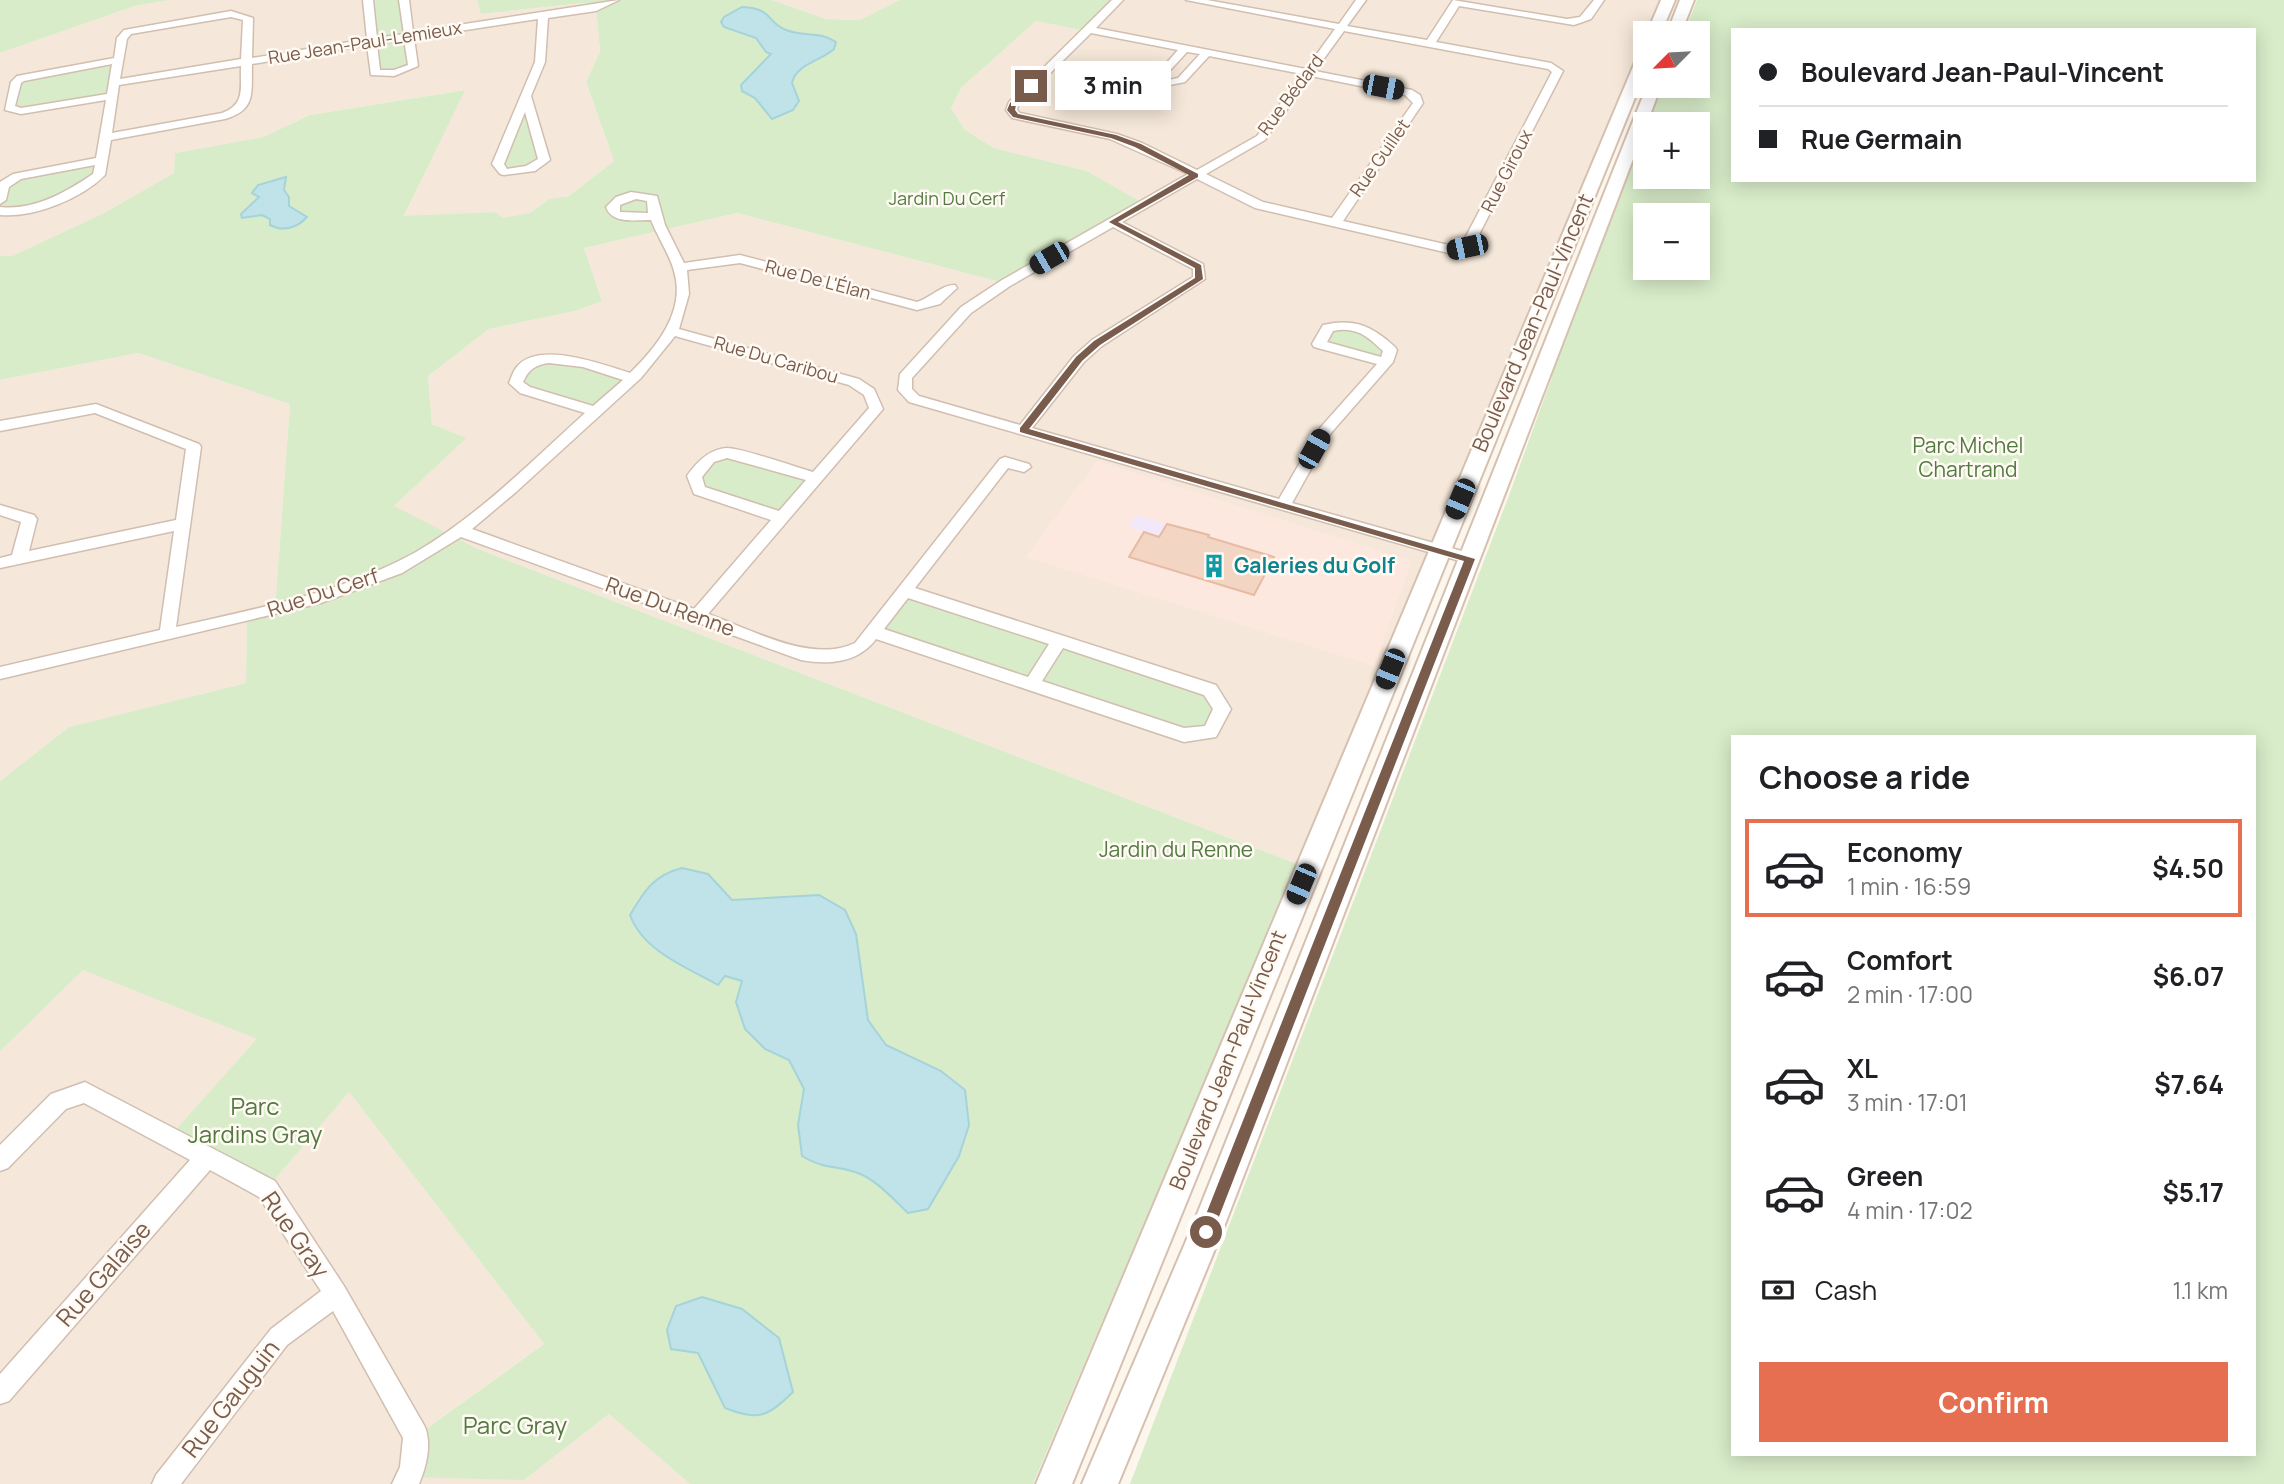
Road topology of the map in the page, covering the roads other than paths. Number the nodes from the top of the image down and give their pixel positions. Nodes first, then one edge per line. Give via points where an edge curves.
1 (368, 0) edge
2 (404, 0) edge
3 (614, 0) edge
4 (1118, 0) edge
5 (1191, 0) edge
6 (1361, 0) edge
7 (1598, 0) edge
8 (1668, 0) edge
9 (1687, 0) edge
10 (1457, 1) edge
11 (543, 15) junction
12 (1659, 21) edge
13 (1679, 21) edge
14 (1088, 29) junction
15 (1340, 29) junction
16 (409, 36) junction
17 (372, 42) junction
18 (1429, 45) junction
19 (1185, 48) junction
20 (1207, 52) junction
21 (118, 60) junction
22 (246, 62) junction
23 (1309, 72) junction
24 (114, 83) junction
25 (1633, 84) edge
26 (112, 96) junction
27 (526, 96) junction
28 (1649, 98) edge
29 (106, 137) junction
30 (102, 160) junction
31 (1195, 175) junction
32 (0, 200) edge
33 (0, 211) edge
34 (655, 217) dead end
35 (1112, 222) junction
36 (1335, 223) junction
37 (680, 268) junction
38 (951, 288) dead end
39 (673, 331) junction
40 (1386, 362) junction
41 (632, 378) junction
42 (595, 411) junction
43 (0, 426) edge
44 (1024, 430) junction
45 (1024, 467) dead end
46 (817, 478) junction
47 (1283, 505) junction
48 (0, 510) edge
49 (782, 518) junction
50 (183, 524) junction
51 (461, 531) junction
52 (1438, 550) junction
53 (19, 559) junction
54 (1470, 559) junction
55 (0, 563) edge
56 (905, 591) junction
57 (696, 617) junction
58 (874, 632) junction
59 (167, 635) junction
60 (1059, 641) junction
61 (0, 673) edge
62 (1031, 684) junction
63 (208, 1156) junction
64 (0, 1160) edge
65 (336, 1294) junction
66 (0, 1392) edge
67 (165, 1484) edge
68 (405, 1484) edge
69 (1054, 1484) edge
70 (1100, 1484) edge

1 - 17 street
2 - 16 street
3 - 11 street, Rue Jean-Paul-Lemieux via 593,9
4 - 14 street
5 - 15 street
6 - 15 street, Rue Bédard
7 - 10 street via 1588,19 1581,22
8 - 12 street
9 - 13 street
10 - 18 street
11 - 16 street, Rue Jean-Paul-Lemieux
11 - 27 street via 540,62
14 - 19 street, Rue Guillet
14 - 31 street, Rue Giroux via 1011,110 1016,116 1113,136
15 - 18 street
15 - 23 street, Rue Bédard
16 - 17 street, Rue Jean-Paul-Lemieux
16 - 17 street via 413,66 401,73 375,73
17 - 22 street, Rue Jean-Paul-Lemieux
18 - 36 street, Rue Giroux via 1551,66 1558,71 1467,247 1452,250
19 - 20 street, Rue Guillet
19 - 20 street via 1158,78 1160,84 1180,83
20 - 23 street, Rue Guillet
21 - 22 street via 122,38 141,28 242,15 248,18
21 - 24 street
21 - 26 street via 21,78 9,108 21,111
22 - 24 street, Rue Jean-Paul-Lemieux
22 - 29 street via 245,103 238,111
23 - 31 street, Rue Bédard via 1261,138
23 - 36 street, Rue Guillet via 1408,92 1418,103
24 - 26 street
25 - 52 street, Boulevard Jean-Paul-Vincent
26 - 29 street
27 - 27 street via 498,164 503,172 522,172 544,160
28 - 54 street, Boulevard Jean-Paul-Vincent
29 - 30 street
30 - 32 street via 18,176 4,185
30 - 33 street via 99,175 89,182 32,209 12,214
31 - 35 street, Rue Bédard
31 - 36 street, Rue Giroux via 1259,205
34 - 37 street, Rue Du Cerf
35 - 44 street via 1199,267 1199,279 1097,343 1079,359
35 - 44 street, Rue Bédard via 966,310 905,377 905,390 914,398
37 - 38 street, Rue De L'Élan via 740,259 917,306 935,301
37 - 39 street, Rue Du Cerf via 683,290
39 - 41 street, Rue Du Cerf
39 - 46 street, Rue Du Caribou via 867,388 876,409
40 - 40 street via 1390,349 1368,330 1349,323 1328,328 1319,344
40 - 47 street via 1325,430
41 - 42 street, Rue Du Cerf
41 - 42 street via 549,357 531,362 518,374 516,383 524,390
42 - 51 street, Rue Du Cerf
43 - 50 street via 96,408 194,447
44 - 47 street
45 - 56 street, Rue Du Renne via 1005,462
46 - 49 street
46 - 49 street via 727,453 709,459 694,476 699,490
47 - 52 street
48 - 53 street via 29,519
49 - 57 street
50 - 53 street
50 - 59 street
51 - 57 street, Rue Du Renne
51 - 59 street, Rue Du Cerf via 421,556 340,590
52 - 54 street
52 - 69 street, Boulevard Jean-Paul-Vincent
53 - 55 street
54 - 70 street, Boulevard Jean-Paul-Vincent via 1206,1232
56 - 58 street, Rue Du Renne
56 - 60 street
57 - 58 street, Rue Du Renne via 822,659 861,647
58 - 62 street
59 - 61 street, Rue Du Cerf
60 - 62 street
60 - 62 street via 1210,690 1222,709 1210,732 1184,735
63 - 64 street, Rue Gray via 85,1092 59,1101
63 - 65 street, Rue Gray via 267,1189
63 - 66 street, Rue Galaise
65 - 67 street, Rue Gauguin via 279,1337
65 - 68 street, Rue Gray via 416,1436

